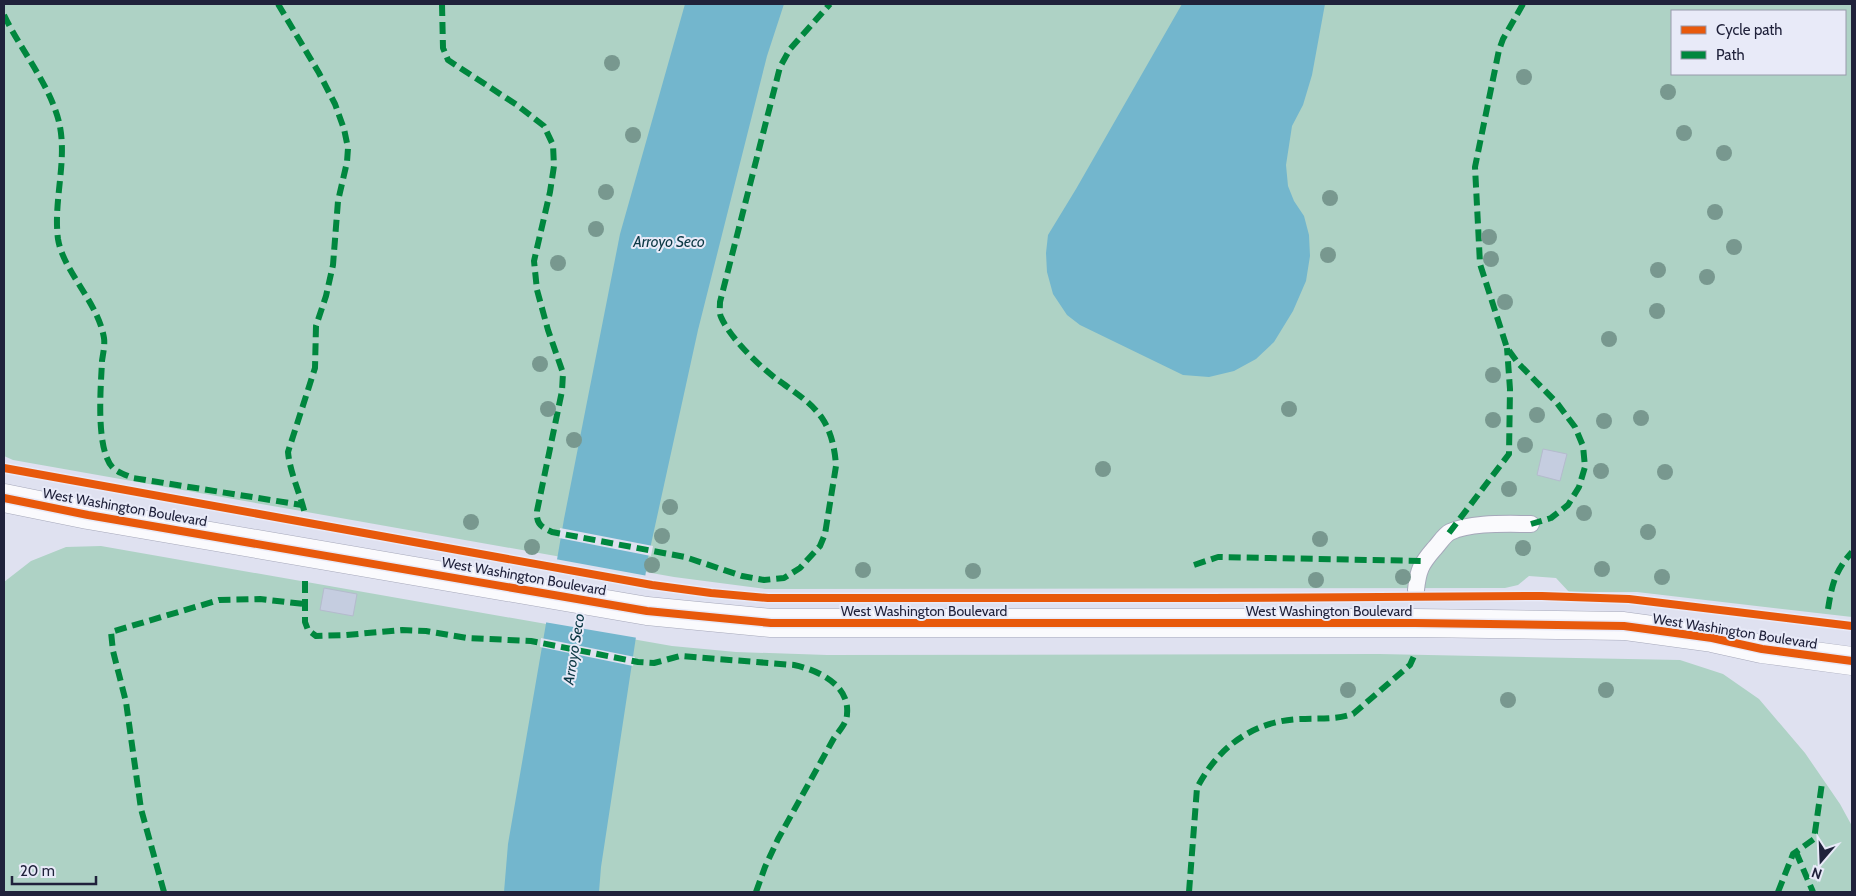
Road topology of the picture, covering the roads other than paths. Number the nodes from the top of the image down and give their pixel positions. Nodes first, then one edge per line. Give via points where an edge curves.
1 (4, 498) edge
2 (1531, 524) dead end
3 (1416, 590) dead end
4 (1852, 661) edge

1 - 4 street, West Washington Boulevard via 648,610 771,623 1624,626
2 - 3 lane via 1468,527 1449,533 1423,561

